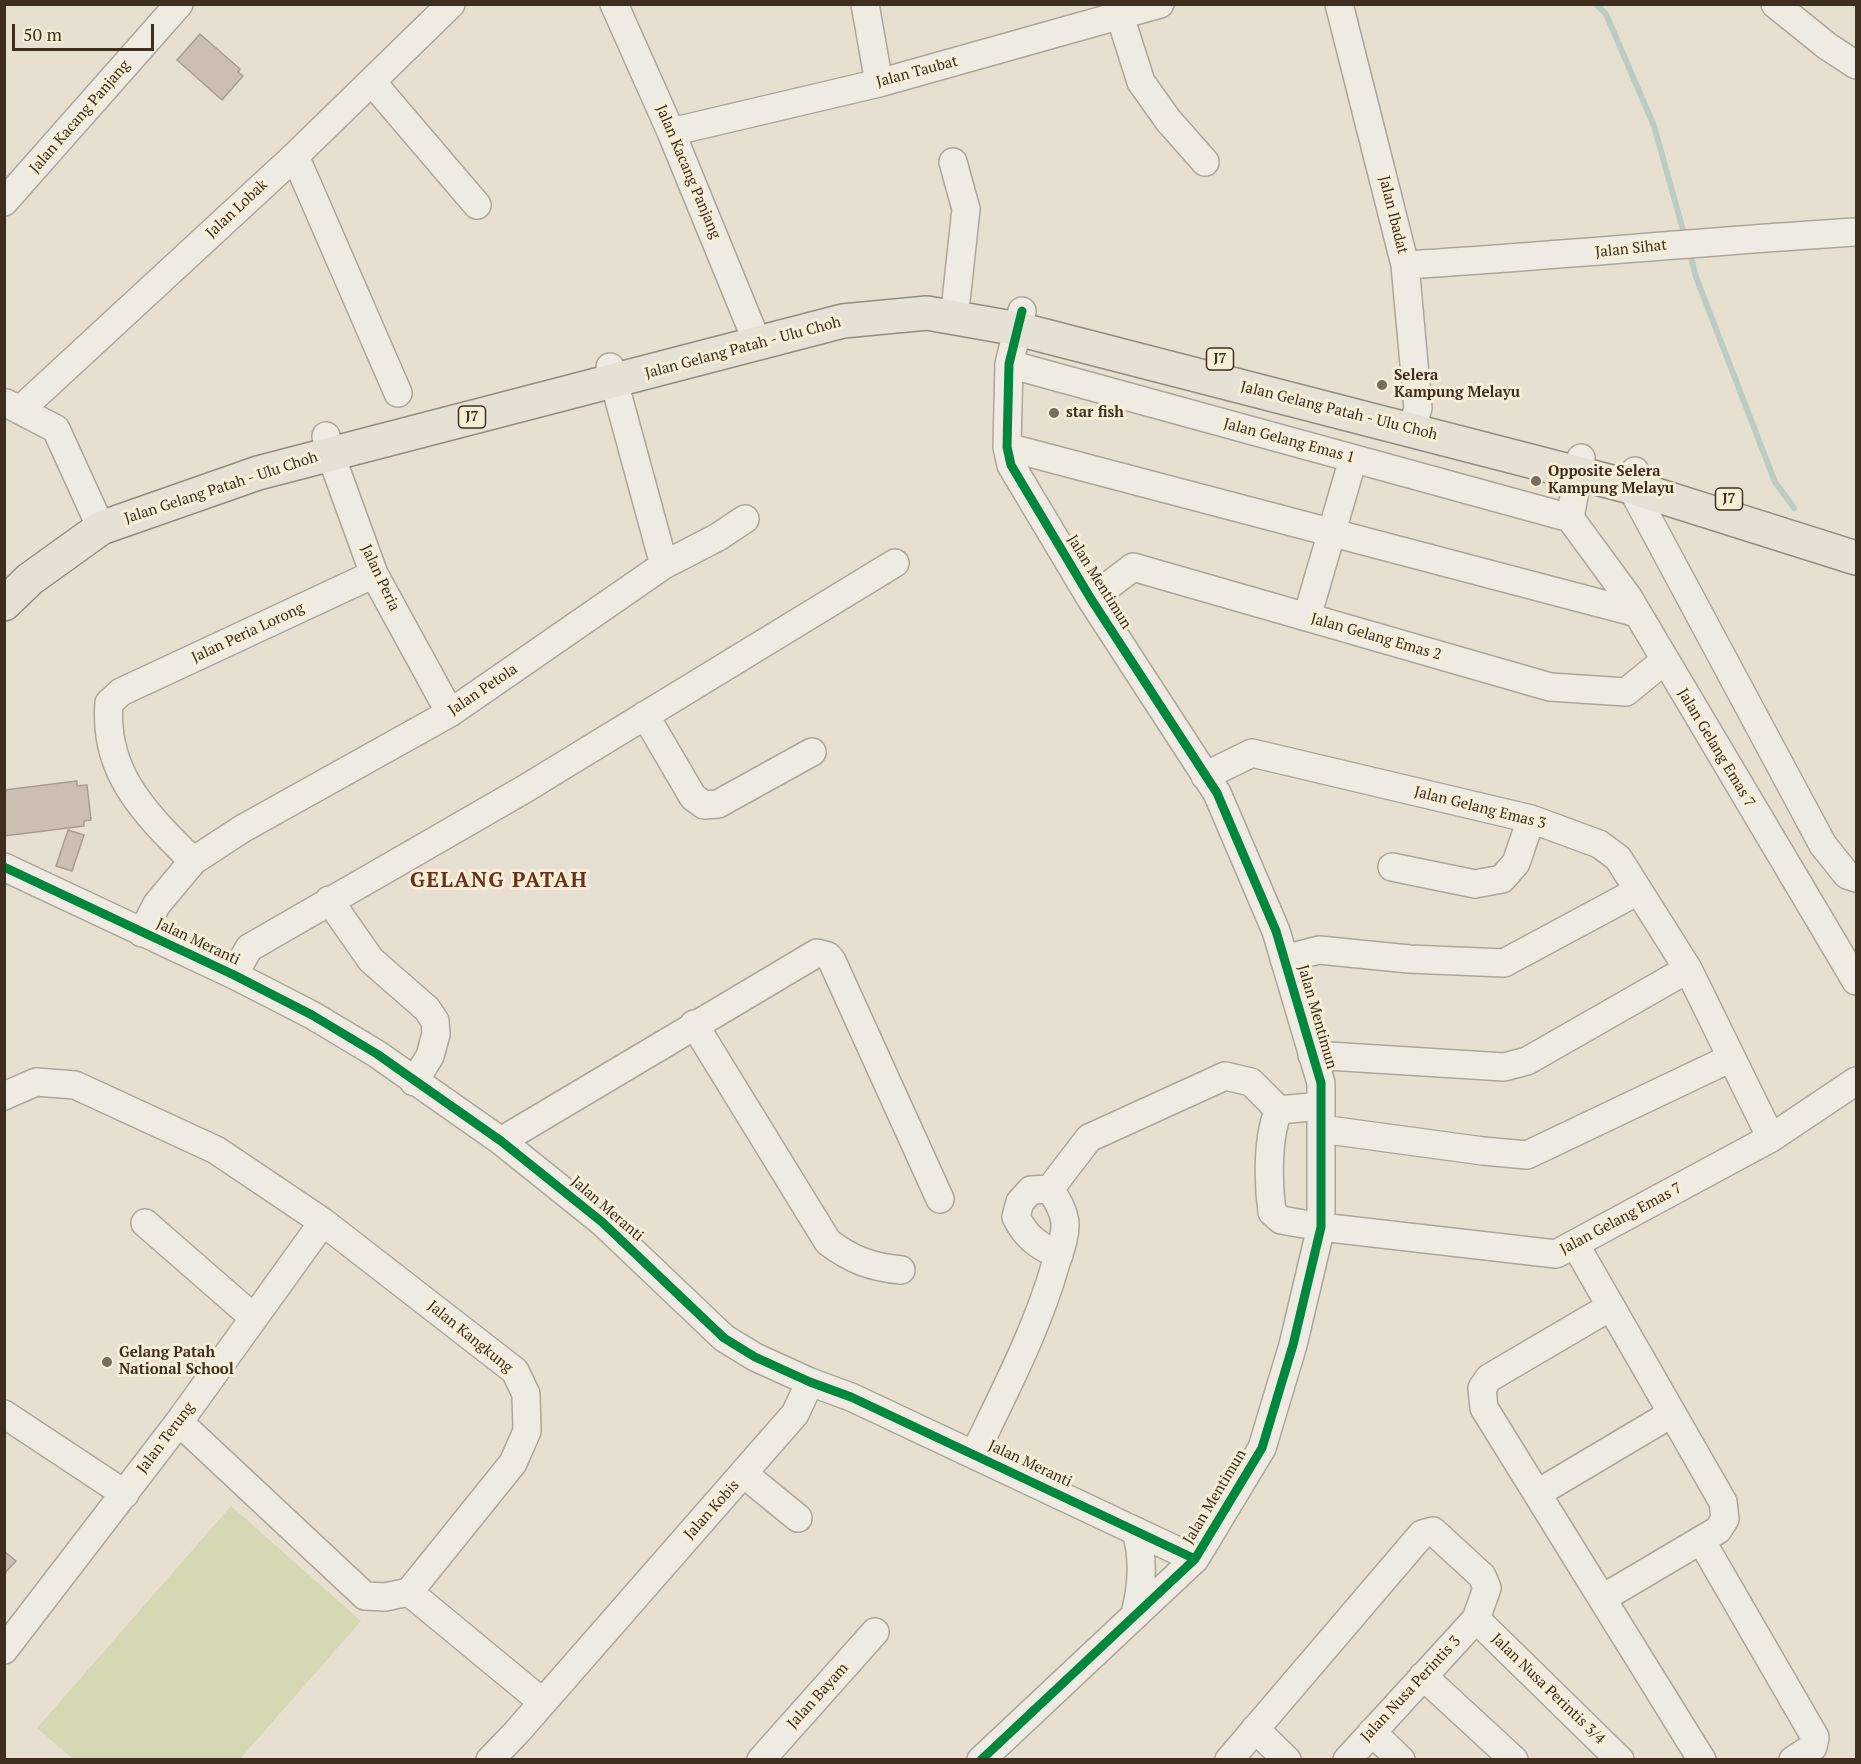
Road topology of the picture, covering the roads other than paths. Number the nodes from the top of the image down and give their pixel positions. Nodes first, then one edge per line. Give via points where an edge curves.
1 (179, 4) edge
2 (451, 4) edge
3 (614, 4) edge
4 (865, 4) edge
5 (1160, 4) edge
6 (1339, 4) edge
7 (1775, 4) edge
8 (1120, 16) junction
9 (1857, 65) edge
10 (372, 82) junction
11 (879, 83) junction
12 (671, 132) junction
13 (295, 156) junction
14 (953, 162) dead end
15 (1206, 162) dead end
16 (4, 202) edge
17 (477, 206) dead end
18 (1857, 232) edge
19 (1405, 265) junction
20 (956, 301) junction
21 (1020, 320) junction
22 (755, 335) junction
23 (1009, 364) junction
24 (612, 375) junction
25 (398, 393) dead end
26 (12, 406) edge
27 (1415, 419) junction
28 (328, 444) junction
29 (1007, 447) junction
30 (1353, 459) junction
31 (1579, 465) junction
32 (1633, 479) junction
33 (96, 518) junction
34 (1570, 518) junction
35 (745, 519) dead end
36 (1332, 532) junction
37 (1857, 538) edge
38 (1857, 558) edge
39 (895, 563) dead end
40 (664, 564) junction
41 (374, 574) junction
42 (4, 579) edge
43 (1090, 598) junction
44 (4, 604) edge
45 (1636, 613) junction
46 (1307, 617) junction
47 (1664, 662) junction
48 (450, 713) junction
49 (645, 715) junction
50 (813, 752) dead end
51 (1205, 776) junction
52 (1531, 819) junction
53 (193, 861) junction
54 (4, 867) edge
55 (1392, 867) dead end
56 (1857, 878) edge
57 (1638, 891) junction
58 (329, 900) junction
59 (142, 933) junction
60 (1284, 959) junction
61 (1688, 969) junction
62 (234, 975) junction
63 (1857, 981) edge
64 (694, 1024) junction
65 (1312, 1055) junction
66 (1731, 1058) junction
67 (1857, 1081) edge
68 (414, 1082) junction
69 (4, 1096) edge
70 (1279, 1110) junction
71 (1321, 1118) junction
72 (1771, 1138) junction
73 (501, 1141) junction
74 (1050, 1189) junction
75 (940, 1198) dead end
76 (323, 1222) junction
77 (145, 1223) dead end
78 (1321, 1227) junction
79 (1575, 1244) junction
80 (1059, 1255) junction
81 (901, 1270) dead end
82 (1610, 1306) junction
83 (254, 1318) junction
84 (810, 1383) junction
85 (4, 1414) edge
86 (1671, 1414) junction
87 (179, 1422) junction
88 (974, 1455) junction
89 (744, 1474) junction
90 (1538, 1492) junction
91 (124, 1494) junction
92 (798, 1518) dead end
93 (1136, 1531) junction
94 (1701, 1540) junction
95 (1195, 1558) junction
96 (409, 1592) junction
97 (1603, 1598) junction
98 (1135, 1614) junction
99 (1476, 1619) junction
100 (875, 1632) dead end
101 (4, 1650) edge
102 (1423, 1676) junction
103 (542, 1701) junction
104 (1255, 1729) junction
105 (1372, 1732) junction
106 (490, 1760) edge
107 (761, 1760) edge
108 (981, 1760) edge
109 (1229, 1760) edge
110 (1287, 1760) edge
111 (1347, 1760) edge
112 (1401, 1760) edge
113 (1514, 1760) edge
114 (1620, 1760) edge
115 (1702, 1760) edge
116 (1793, 1760) edge

1 - 16 street, Jalan Kacang Panjang
2 - 10 street, Jalan Lobak
3 - 12 street, Jalan Kacang Panjang
4 - 11 street
5 - 8 street, Jalan Taubat
6 - 19 street, Jalan Ibadat
7 - 9 street
8 - 11 street, Jalan Taubat
8 - 15 street via 1141,82 1168,120
10 - 13 street, Jalan Lobak
10 - 17 street
11 - 12 street, Jalan Taubat
12 - 22 street, Jalan Kacang Panjang
13 - 25 street
13 - 26 street, Jalan Lobak
14 - 20 street via 966,209
18 - 19 street, Jalan Sihat
19 - 27 street, Jalan Ibadat
20 - 21 main road, Jalan Gelang Patah - Ulu Choh / J7
20 - 22 main road, Jalan Gelang Patah - Ulu Choh / J7 via 928,296 842,308
21 - 22 main road, Jalan Gelang Patah - Ulu Choh / J7 via 927,313
21 - 23 street, Jalan Mentimun
21 - 27 main road, Jalan Gelang Patah - Ulu Choh / J7
22 - 24 main road, Jalan Gelang Patah - Ulu Choh / J7
23 - 29 street, Jalan Mentimun
23 - 30 street, Jalan Gelang Emas 1
24 - 28 main road, Jalan Gelang Patah - Ulu Choh / J7
24 - 40 street
26 - 33 street via 56,429
27 - 31 main road, Jalan Gelang Patah - Ulu Choh / J7
28 - 33 main road, Jalan Gelang Patah - Ulu Choh / J7 via 239,458
28 - 41 street, Jalan Peria
29 - 36 street
29 - 43 street, Jalan Mentimun via 1011,465
30 - 34 street, Jalan Gelang Emas 1
30 - 36 street
31 - 32 main road, Jalan Gelang Patah - Ulu Choh / J7
31 - 34 street
32 - 37 main road, Jalan Gelang Patah - Ulu Choh / J7
32 - 38 main road, Jalan Gelang Patah - Ulu Choh / J7
32 - 56 street via 1823,846 1847,875
33 - 42 main road, Jalan Gelang Patah - Ulu Choh / J7 via 18,565
33 - 44 main road, Jalan Gelang Patah - Ulu Choh / J7
34 - 45 street, Jalan Gelang Emas 7
35 - 40 street, Jalan Petola
36 - 45 street
36 - 46 street
39 - 49 street
40 - 48 street, Jalan Petola
41 - 48 street, Jalan Peria
41 - 53 street, Jalan Peria Lorong via 121,692 109,703 112,753 139,806
43 - 46 street, Jalan Gelang Emas 2 via 1133,567
43 - 51 street, Jalan Mentimun
45 - 47 street, Jalan Gelang Emas 7
46 - 47 street, Jalan Gelang Emas 2 via 1550,687 1626,692
47 - 63 street, Jalan Gelang Emas 7
48 - 53 street, Jalan Petola via 242,829
49 - 50 street via 693,797 704,805 718,804
49 - 58 street via 523,790
51 - 52 street, Jalan Gelang Emas 3 via 1252,753
51 - 60 street, Jalan Mentimun via 1217,793
52 - 55 street via 1516,863 1502,879 1475,884
52 - 57 street, Jalan Gelang Emas 3 via 1599,844 1618,858
53 - 59 street, Jalan Petola via 157,904
54 - 59 street, Jalan Meranti
57 - 60 street via 1504,963 1319,950
57 - 61 street, Jalan Gelang Emas 3
58 - 62 street via 249,948
58 - 68 street via 371,960 427,1009 435,1021 436,1034 429,1056
59 - 62 street, Jalan Meranti
60 - 65 street, Jalan Mentimun
61 - 65 street via 1527,1061 1504,1067
61 - 66 street, Jalan Gelang Emas 3
62 - 68 street, Jalan Meranti via 312,1015 377,1054
64 - 73 street
64 - 75 street via 811,955 828,956
64 - 81 street via 828,1242 850,1258 874,1267
65 - 71 street, Jalan Mentimun via 1321,1083
66 - 71 street via 1527,1155
66 - 72 street, Jalan Gelang Emas 3
67 - 72 street, Jalan Gelang Emas 7
68 - 73 street, Jalan Meranti
69 - 76 street, Jalan Kangkung via 36,1082 75,1085 216,1150
70 - 71 street
70 - 74 street via 1251,1082 1225,1076 1089,1138
70 - 78 street, Jalan Gelang Emas 7 via 1273,1123 1269,1194 1272,1212 1281,1220
71 - 78 street, Jalan Mentimun
72 - 79 street, Jalan Gelang Emas 7
73 - 84 street, Jalan Meranti via 602,1222 724,1338
74 - 80 street via 1062,1206 1065,1225
74 - 80 street via 1031,1190 1020,1202 1016,1217 1024,1232 1041,1247
76 - 83 street, Jalan Terung
76 - 96 street, Jalan Kangkung via 515,1371 526,1394 527,1431 513,1463
77 - 83 street
78 - 79 street, Jalan Gelang Emas 7 via 1556,1254
78 - 95 street, Jalan Mentimun via 1293,1345 1262,1448
79 - 82 street
80 - 88 street via 1020,1358
82 - 86 street
82 - 90 street via 1489,1378 1482,1389 1484,1408
83 - 87 street, Jalan Terung
84 - 88 street, Jalan Meranti via 851,1397
84 - 89 street, Jalan Kobis via 795,1414
85 - 91 street
86 - 90 street
86 - 94 street via 1723,1502 1725,1519 1718,1530
87 - 91 street, Jalan Terung
87 - 96 street via 365,1596
88 - 93 street, Jalan Meranti
89 - 92 street
89 - 103 street, Jalan Kobis
90 - 97 street
91 - 101 street, Jalan Terung
93 - 95 street, Jalan Meranti
93 - 98 street via 1142,1553 1141,1590
94 - 97 street
94 - 116 street via 1815,1737 1813,1747
95 - 98 street, Jalan Mentimun
96 - 103 street
97 - 115 street
98 - 108 street, Jalan Mentimun
99 - 102 street, Jalan Nusa Perintis 3
99 - 104 street via 1487,1588 1482,1576 1434,1531 1422,1534
99 - 114 street, Jalan Nusa Perintis 3/4
100 - 107 street, Jalan Bayam
102 - 105 street, Jalan Nusa Perintis 3
102 - 113 street
103 - 106 street, Jalan Kobis
104 - 109 street
104 - 110 street
105 - 111 street, Jalan Nusa Perintis 3
105 - 112 street

